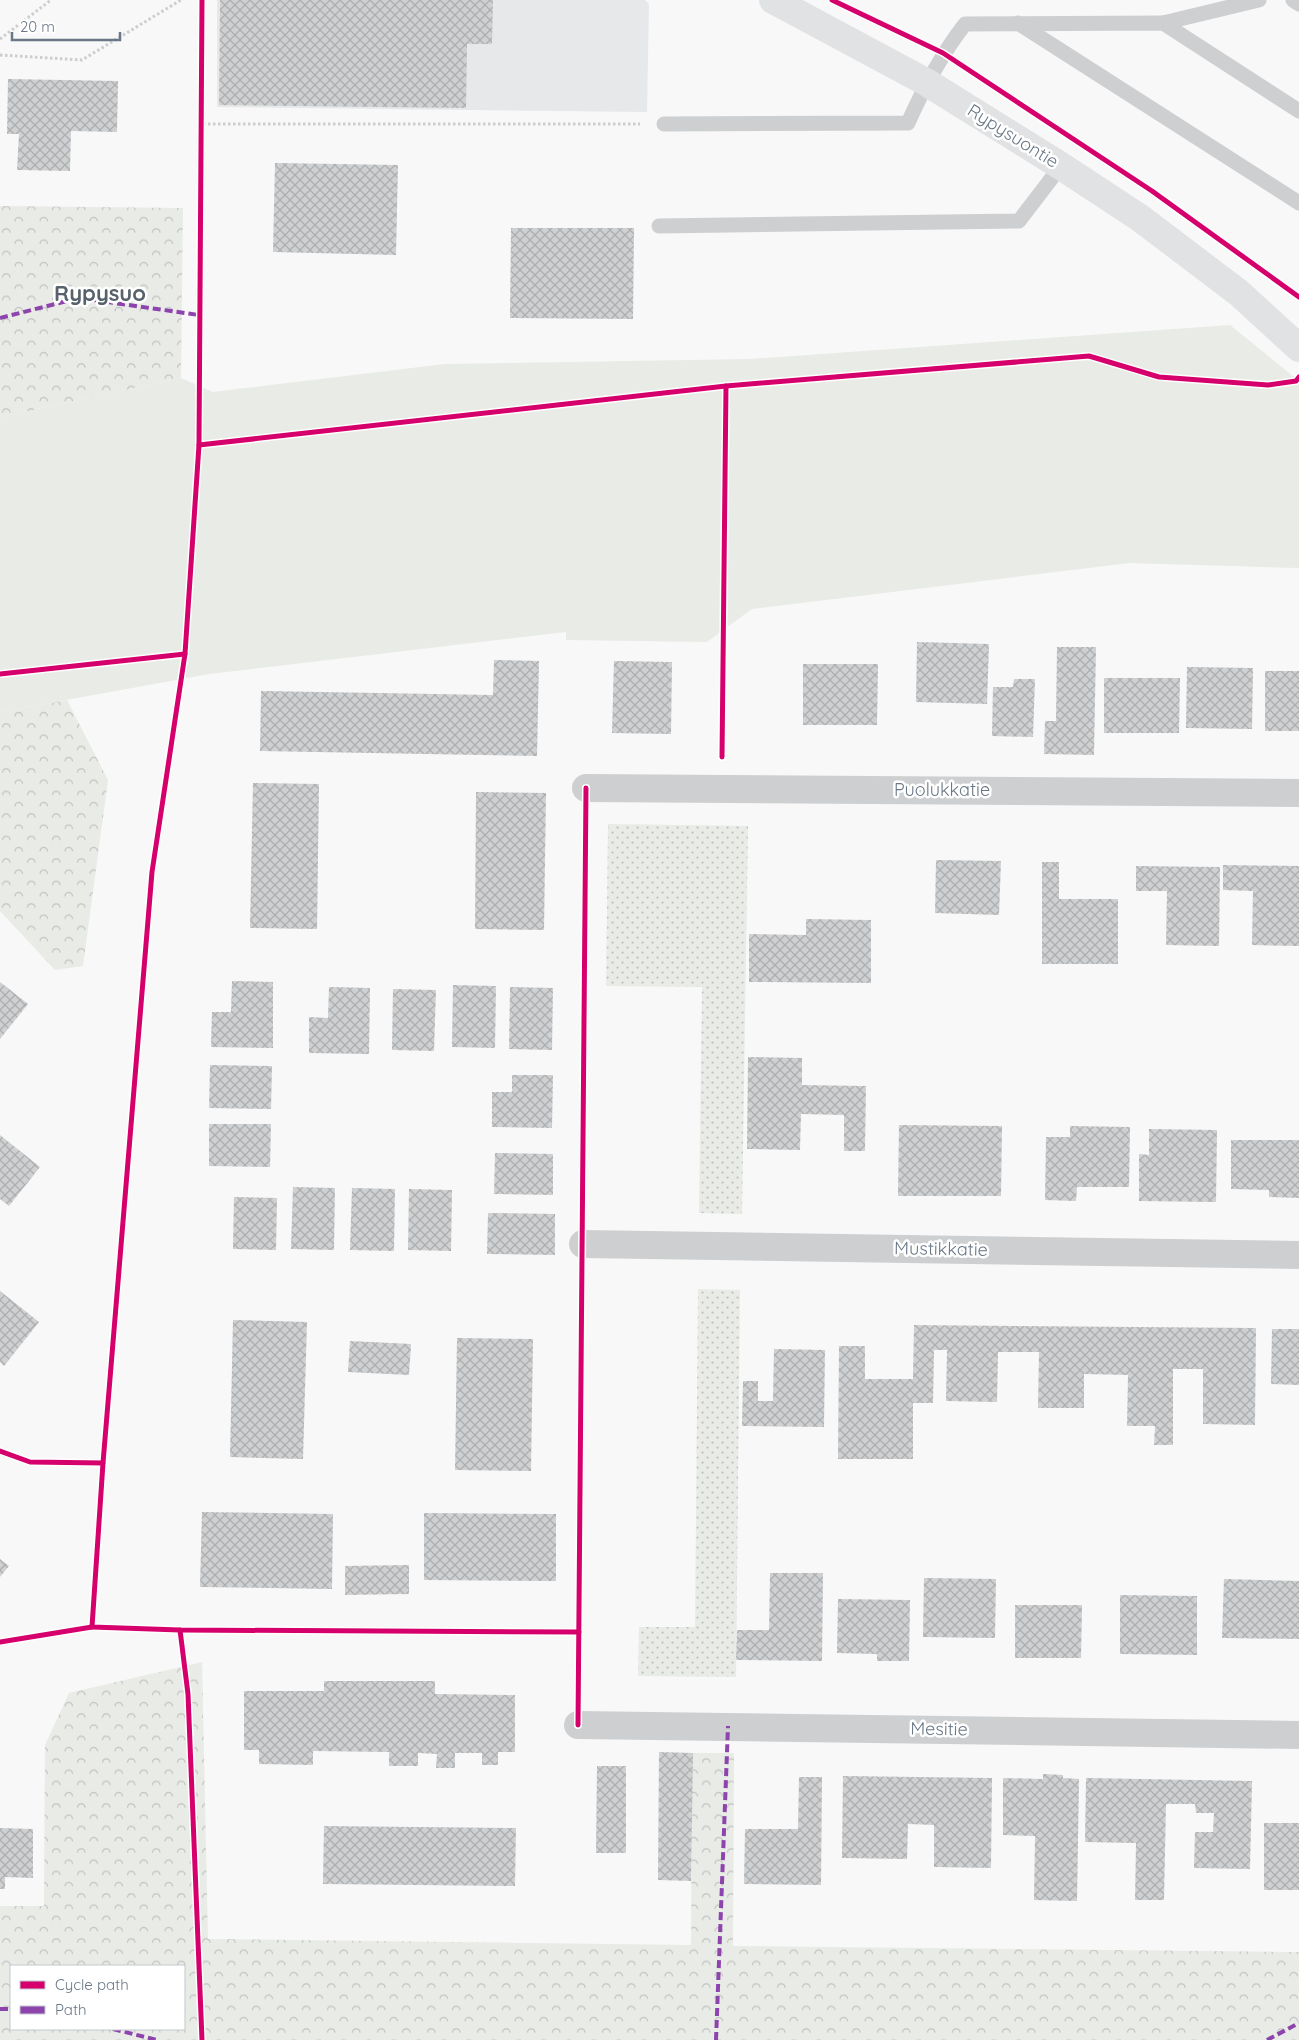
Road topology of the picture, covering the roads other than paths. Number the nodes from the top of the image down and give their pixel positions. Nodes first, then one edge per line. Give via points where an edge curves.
1 (773, 0) edge
2 (1259, 0) edge
3 (1293, 0) edge
4 (1299, 4) edge
5 (1163, 23) junction
6 (1018, 24) junction
7 (926, 82) junction
8 (1299, 111) edge
9 (664, 124) road end
10 (1062, 166) junction
11 (1299, 203) edge
12 (659, 226) dead end
13 (1239, 293) junction
14 (1299, 328) edge
15 (1299, 348) edge
16 (586, 788) dead end
17 (1299, 793) edge
18 (583, 1244) dead end
19 (1299, 1254) edge
20 (578, 1725) dead end
21 (1299, 1735) edge

1 - 7 street, Rypysuontie
2 - 5 lane
3 - 4 lane
5 - 6 lane
5 - 8 lane
6 - 7 lane via 966,24
6 - 11 lane
7 - 9 lane via 908,124
7 - 10 street, Rypysuontie
10 - 12 lane via 1019,221
10 - 13 street, Rypysuontie via 1140,218
13 - 14 street, Rypysuontie
13 - 15 street, Rypysuontie
16 - 17 street, Puolukkatie
18 - 19 street, Mustikkatie
20 - 21 street, Mesitie

